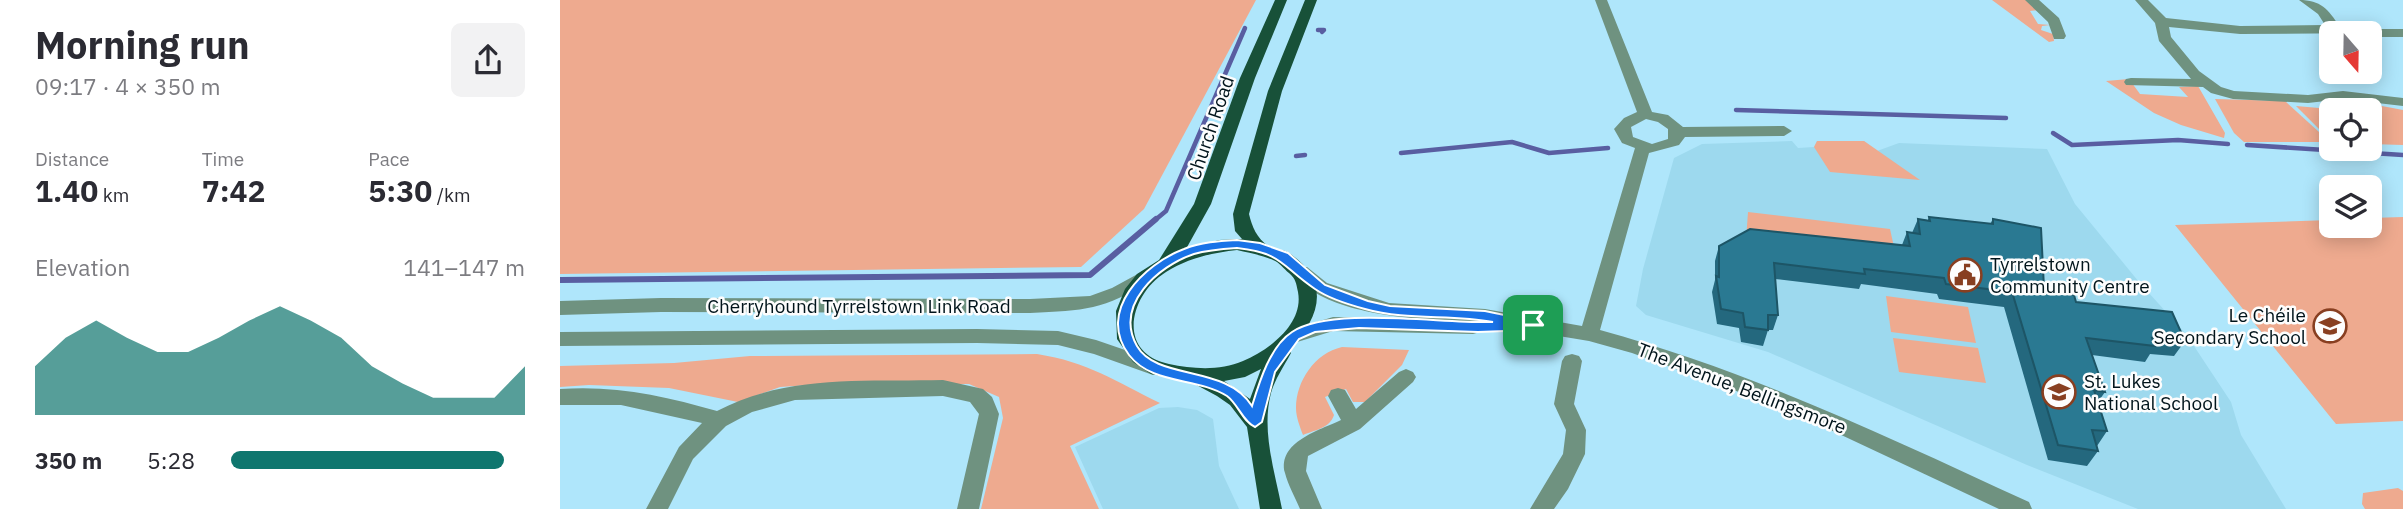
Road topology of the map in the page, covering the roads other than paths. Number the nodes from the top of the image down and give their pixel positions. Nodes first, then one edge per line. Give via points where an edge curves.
1 (1281, 0) edge
2 (1311, 0) edge
3 (1601, 0) edge
4 (2031, 0) edge
5 (2141, 0) edge
6 (2305, 0) edge
7 (2329, 21) edge
8 (2162, 22) junction
9 (2319, 30) edge
10 (2382, 33) edge
11 (2403, 33) edge
12 (2059, 36) dead end
13 (2131, 82) dead end
14 (2203, 83) junction
15 (2403, 102) edge
16 (1646, 116) junction
17 (1784, 131) dead end
18 (1678, 132) junction
19 (1643, 148) junction
20 (1260, 247) junction
21 (1158, 268) junction
22 (1301, 271) junction
23 (560, 308) edge
24 (1533, 325) junction
25 (1589, 334) junction
26 (560, 339) edge
27 (1290, 341) junction
28 (1572, 361) dead end
29 (1153, 367) junction
30 (1194, 377) junction
31 (1406, 377) dead end
32 (1338, 396) dead end
33 (560, 397) edge
34 (719, 420) junction
35 (1255, 422) junction
36 (1353, 423) junction
37 (657, 509) edge
38 (968, 509) edge
39 (1271, 509) edge
40 (1311, 509) edge
41 (1541, 509) edge
42 (2021, 509) edge

1 - 21 main road, Church Road via 1238,102 1203,209
2 - 20 main road via 1275,91 1241,214 1244,231
3 - 16 street
4 - 12 street via 2054,21
5 - 8 street
6 - 7 street
8 - 9 street via 2240,30
8 - 14 street via 2164,38
10 - 11 street
13 - 14 street
14 - 15 street via 2233,95 2308,99 2343,94
16 - 18 street via 1670,122
16 - 19 street via 1630,120 1622,129 1627,140
17 - 18 street
18 - 19 street via 1669,146
19 - 25 street
20 - 21 main road via 1213,245
20 - 22 main road via 1284,256
21 - 23 street, Cherryhound Tyrrelstown Link Road via 1118,293 1091,303
21 - 29 main road via 1134,292 1125,313 1125,334 1134,353
22 - 24 street, The Avenue, Bellingsmore via 1321,288 1366,305
22 - 27 main road via 1309,291 1307,313
24 - 25 street, The Avenue, Bellingsmore
24 - 27 street, The Avenue, Bellingsmore via 1333,324
25 - 42 street, The Avenue, Bellingsmore via 1795,404
26 - 29 street, Cherryhound Tyrrelstown Link Road via 1058,338
27 - 30 main road via 1242,370
27 - 35 main road via 1263,383
28 - 41 street via 1564,404 1576,429 1574,454
29 - 30 main road
30 - 35 main road via 1230,392 1243,402
31 - 36 street
32 - 36 street
33 - 34 street via 634,396
34 - 37 street via 686,453
34 - 38 street via 745,406 795,392 943,388 976,395 989,415
35 - 39 main road
36 - 40 street via 1300,450 1296,471

